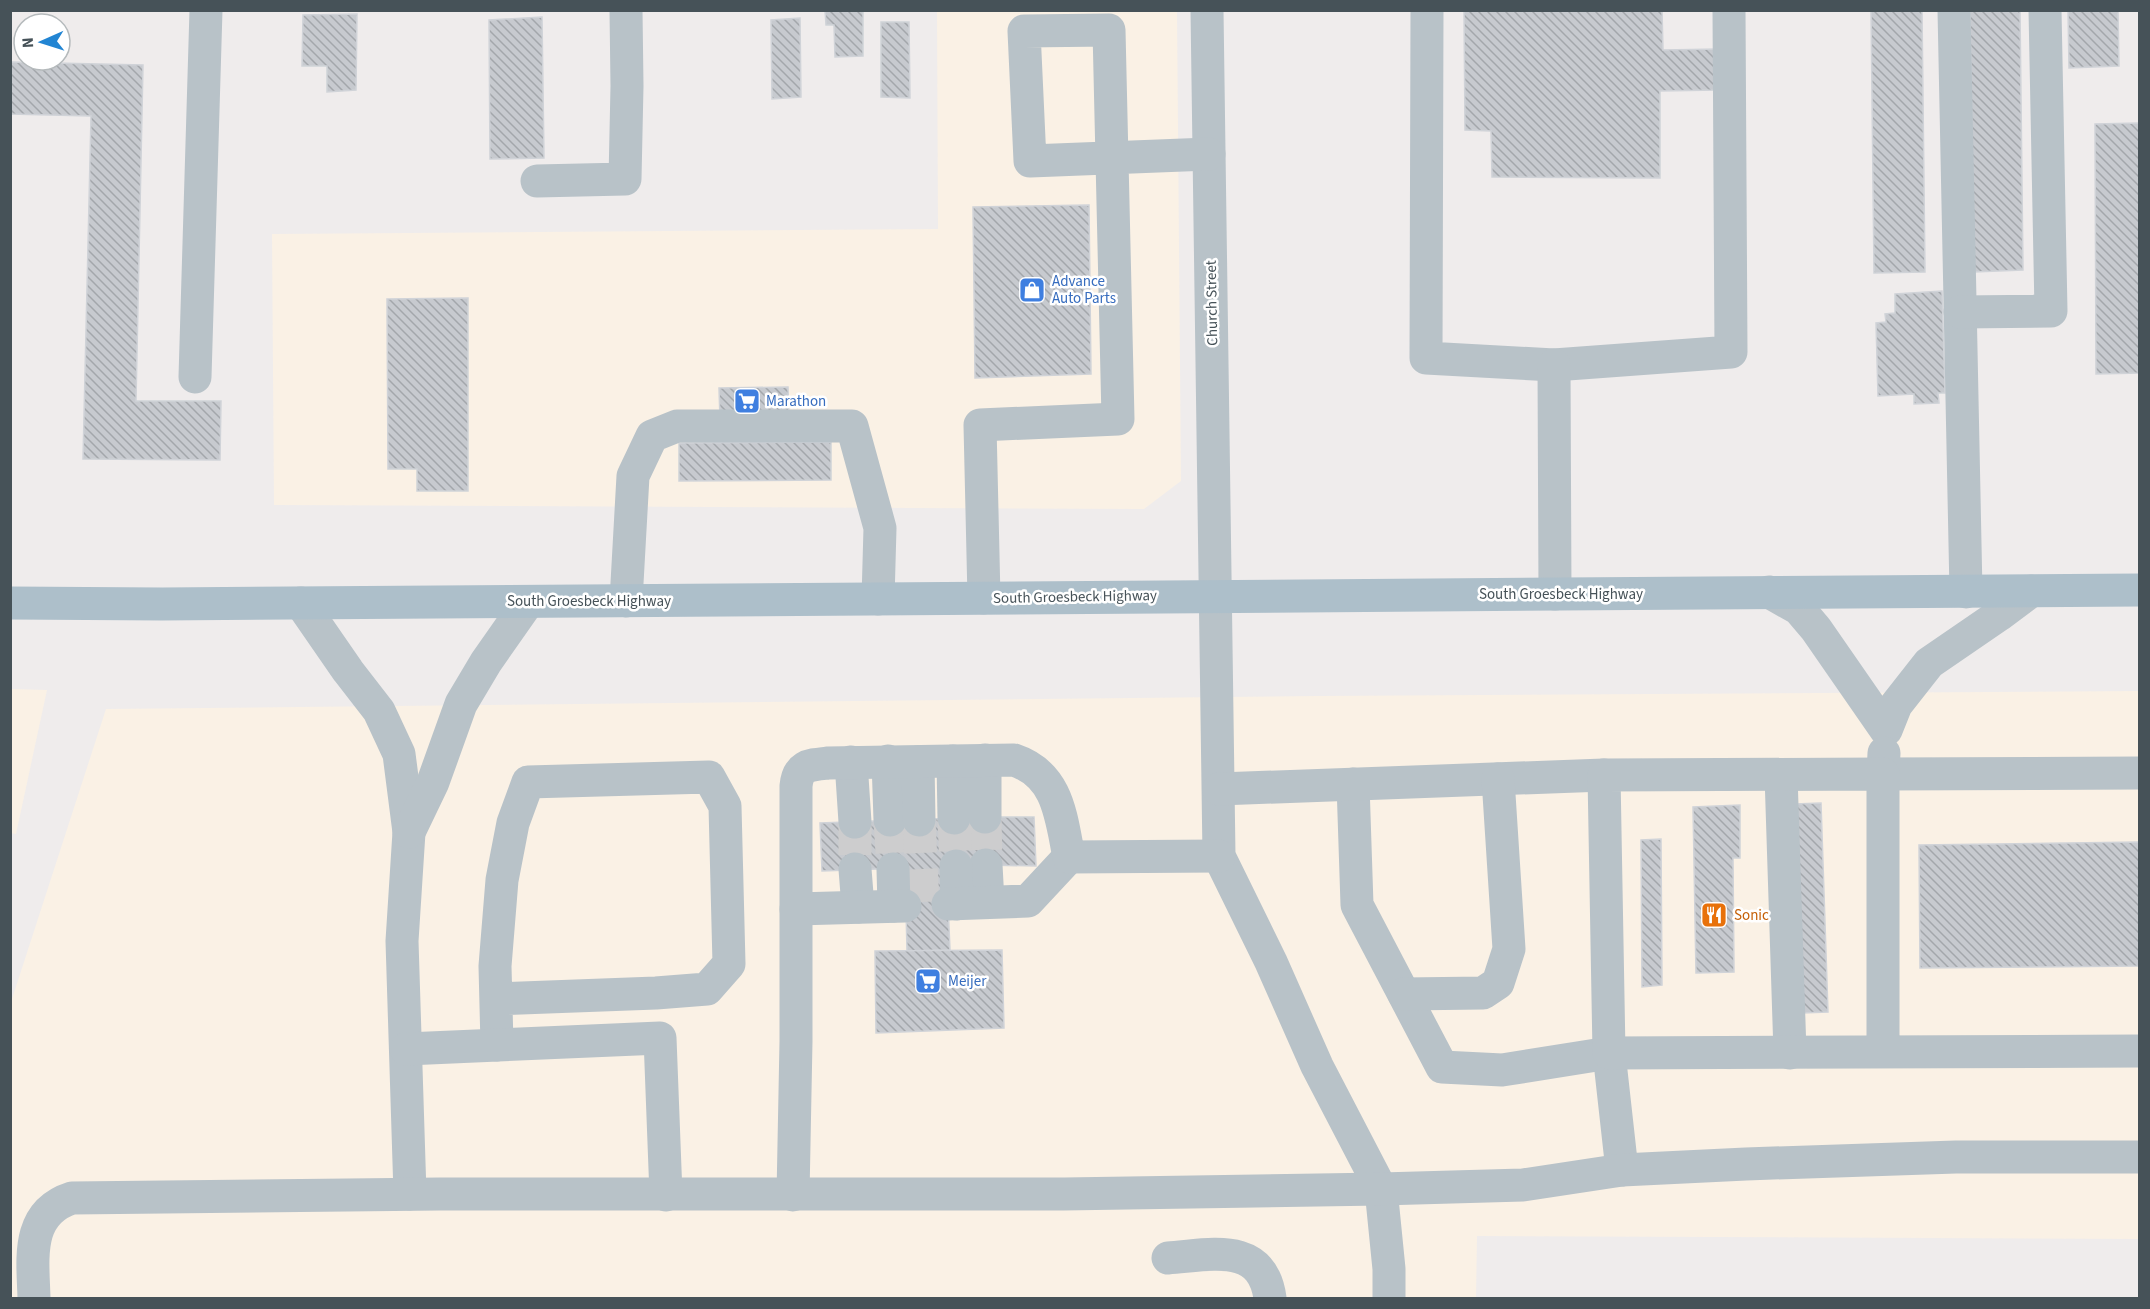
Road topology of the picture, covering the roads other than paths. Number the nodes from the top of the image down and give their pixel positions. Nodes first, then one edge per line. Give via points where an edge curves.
1 (206, 10) edge
2 (626, 10) edge
3 (1207, 10) edge
4 (1427, 10) edge
5 (1729, 10) edge
6 (1954, 10) edge
7 (2045, 10) edge
8 (1209, 154) junction
9 (1113, 159) junction
10 (537, 180) dead end
11 (1960, 312) junction
12 (1554, 364) junction
13 (195, 377) dead end
14 (2139, 590) edge
15 (2031, 591) junction
16 (1769, 592) junction
17 (1966, 592) junction
18 (1555, 594) junction
19 (1216, 596) junction
20 (984, 598) junction
21 (878, 599) junction
22 (626, 601) junction
23 (528, 602) junction
24 (10, 603) edge
25 (301, 603) junction
26 (1886, 730) junction
27 (985, 760) junction
28 (903, 761) junction
29 (953, 761) junction
30 (852, 762) junction
31 (2139, 773) edge
32 (1883, 774) junction
33 (1604, 775) junction
34 (1781, 775) junction
35 (1498, 779) junction
36 (1353, 784) junction
37 (1219, 789) junction
38 (905, 820) tunnel mouth
39 (855, 822) tunnel mouth
40 (409, 832) junction
41 (1219, 856) junction
42 (1069, 857) junction
43 (971, 866) tunnel mouth
44 (855, 869) tunnel mouth
45 (893, 869) tunnel mouth
46 (858, 907) junction
47 (796, 909) junction
48 (1404, 994) junction
49 (496, 999) junction
50 (497, 1045) junction
51 (406, 1049) junction
52 (2139, 1051) edge
53 (1883, 1052) junction
54 (1609, 1053) junction
55 (1790, 1053) junction
56 (2139, 1157) edge
57 (1622, 1170) junction
58 (1381, 1189) junction
59 (410, 1194) junction
60 (666, 1195) junction
61 (793, 1195) junction
62 (1168, 1258) dead end
63 (34, 1299) edge
64 (1270, 1299) edge
65 (1389, 1299) edge

1 - 13 street
2 - 10 street via 625,178
3 - 8 street, Church Street
4 - 12 street via 1426,358
5 - 12 street via 1731,352
6 - 11 street
7 - 11 street via 2051,311
8 - 9 street
8 - 19 street, Church Street
9 - 9 street via 1109,30 1024,31 1030,161
9 - 20 street via 1118,419 980,424
11 - 17 street
12 - 18 street
14 - 15 main road, South Groesbeck Highway
15 - 17 main road, South Groesbeck Highway
15 - 26 street via 1929,663 1896,705
16 - 17 main road, South Groesbeck Highway
16 - 18 main road, South Groesbeck Highway
16 - 26 street via 1799,609
18 - 19 main road, South Groesbeck Highway
19 - 20 main road, South Groesbeck Highway
19 - 37 street, Church Street
20 - 21 main road, South Groesbeck Highway
21 - 22 main road, South Groesbeck Highway
21 - 22 street via 880,528 852,426 676,426 652,436 633,476
22 - 23 main road, South Groesbeck Highway
23 - 25 main road, South Groesbeck Highway
23 - 40 street via 461,704 433,782
24 - 25 main road, South Groesbeck Highway
25 - 40 street via 379,711 399,754
26 - 32 street
27 - 29 street
27 - 29 street via 969,818
27 - 42 street via 1014,760 1043,779 1059,804
28 - 29 street
28 - 30 street
28 - 38 street
30 - 39 street
30 - 47 street via 814,764 797,775
31 - 32 street
32 - 34 street
32 - 53 street
33 - 34 street
33 - 35 street
33 - 54 street
34 - 55 street
35 - 36 street
35 - 48 street via 1509,950 1498,983 1483,993
36 - 37 street
36 - 48 street via 1357,905
37 - 41 street, Church Street
40 - 51 street via 402,941
41 - 42 street
41 - 58 street via 1317,1066
42 - 43 street via 1028,901 964,903
44 - 46 street
45 - 46 street via 899,906
46 - 47 street
47 - 61 street
48 - 54 street via 1442,1067 1502,1070
49 - 49 street via 502,880 513,823 528,782 709,777 725,806 729,964 707,989
49 - 50 street
50 - 51 street
50 - 60 street via 660,1038
51 - 59 street
52 - 53 street
53 - 55 street
54 - 55 street
54 - 57 street
56 - 57 street via 1956,1157
57 - 58 street via 1523,1185
58 - 61 street
58 - 65 street
59 - 60 street
59 - 63 street via 72,1198 51,1209 35,1235
60 - 61 street
62 - 64 street via 1240,1256 1257,1266 1267,1282

